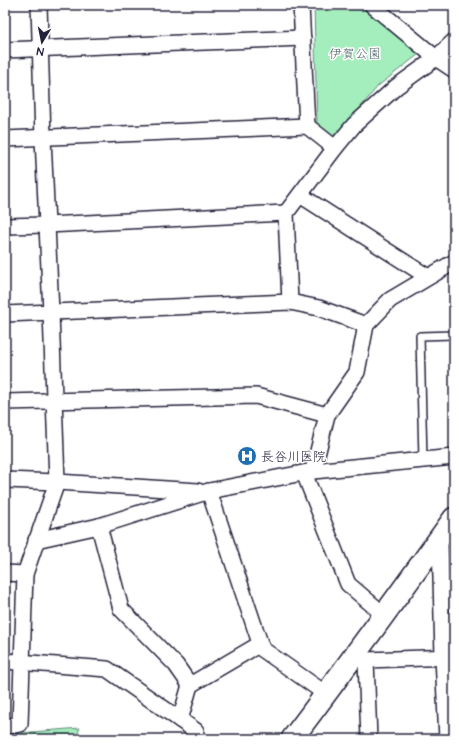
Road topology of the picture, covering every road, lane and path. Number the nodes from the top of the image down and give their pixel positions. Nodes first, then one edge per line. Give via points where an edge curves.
1 (39, 5) edge
2 (301, 5) edge
3 (372, 5) edge
4 (303, 38) junction
5 (454, 42) edge
6 (41, 48) junction
7 (5, 50) edge
8 (436, 58) junction
9 (454, 70) edge
10 (307, 126) junction
11 (43, 138) junction
12 (5, 139) edge
13 (335, 148) junction
14 (300, 195) junction
15 (286, 213) junction
16 (47, 225) junction
17 (5, 226) edge
18 (454, 262) edge
19 (428, 277) junction
20 (290, 302) junction
21 (51, 312) junction
22 (5, 314) edge
23 (366, 325) junction
24 (454, 335) edge
25 (54, 401) junction
26 (5, 402) edge
27 (327, 415) junction
28 (454, 458) edge
29 (423, 460) junction
30 (308, 472) junction
31 (5, 480) edge
32 (57, 482) junction
33 (209, 491) junction
34 (454, 518) edge
35 (99, 526) junction
36 (440, 538) junction
37 (36, 540) junction
38 (5, 573) edge
39 (25, 574) junction
40 (384, 614) junction
41 (260, 644) junction
42 (448, 657) edge
43 (360, 658) junction
44 (5, 661) edge
45 (22, 662) junction
46 (190, 685) junction
47 (326, 694) junction
48 (180, 720) junction
49 (5, 727) edge
50 (196, 731) dead end
51 (292, 739) edge
52 (369, 739) edge
53 (447, 739) edge

1 - 6 street
2 - 4 street
3 - 8 street
4 - 6 street
4 - 10 street
5 - 8 street
6 - 7 street
6 - 11 street
8 - 9 street
8 - 13 street via 391,92 354,126
10 - 11 street
10 - 13 street
11 - 12 street
11 - 16 street
13 - 14 street
14 - 15 street
14 - 19 street
15 - 16 street
15 - 20 street
16 - 17 street
16 - 21 street
18 - 19 street
19 - 23 street via 390,300
20 - 21 street
20 - 23 street via 319,308
21 - 22 street
21 - 25 street
23 - 27 street via 357,372
24 - 29 lane via 420,336
25 - 26 street
25 - 27 street via 256,396
25 - 32 street
27 - 30 street
28 - 29 street
29 - 30 street
30 - 33 street
30 - 40 street via 348,584
31 - 32 street
32 - 33 street
32 - 37 street
33 - 35 street
33 - 41 street
34 - 36 street
35 - 37 street
35 - 46 street via 121,609 176,665
36 - 40 street
36 - 42 street
37 - 39 street
38 - 39 street
39 - 45 street
40 - 43 street
41 - 46 street
41 - 47 street via 262,649
42 - 43 street
42 - 53 street
43 - 47 street
43 - 52 street
44 - 45 street
45 - 48 street via 107,669
45 - 49 street via 20,724
46 - 48 street
47 - 51 street
48 - 50 street

